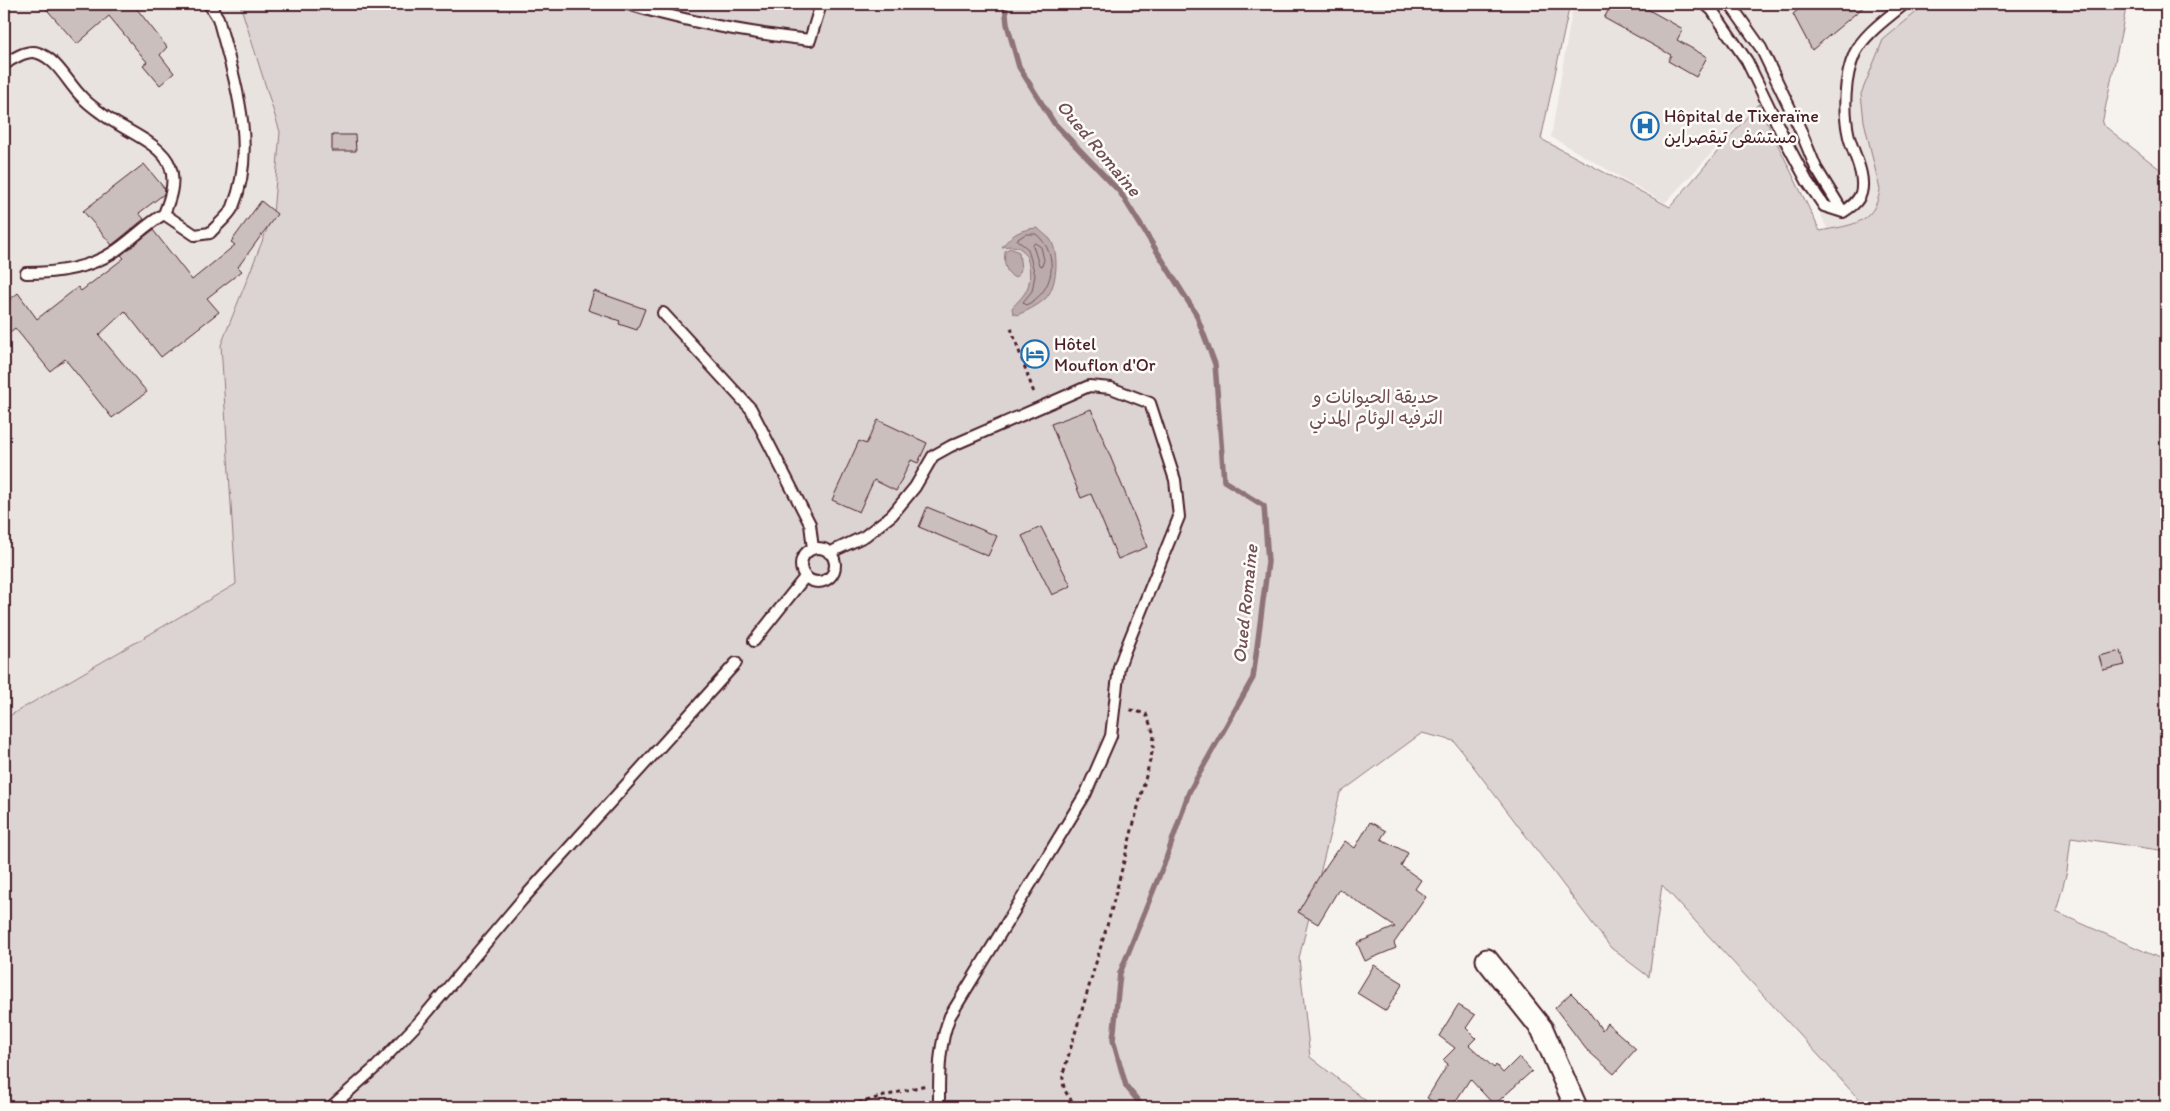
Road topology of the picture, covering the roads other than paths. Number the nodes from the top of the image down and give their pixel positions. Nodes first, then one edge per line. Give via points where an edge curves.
1 (209, 4) edge
2 (628, 4) edge
3 (821, 4) edge
4 (1705, 4) edge
5 (1730, 4) edge
6 (1904, 4) edge
7 (4, 66) edge
8 (1843, 212) junction
9 (164, 214) junction
10 (26, 273) dead end
11 (663, 313) dead end
12 (813, 549) junction
13 (829, 553) junction
14 (805, 577) junction
15 (754, 641) dead end
16 (736, 663) dead end
17 (1487, 960) dead end
18 (331, 1107) edge
19 (939, 1107) edge
20 (1576, 1107) edge

1 - 9 lane via 218,18 238,97 243,127 244,172 232,209 210,233 196,235
2 - 3 lane via 766,34 810,40
4 - 8 lane via 1747,61 1807,181 1824,206
5 - 8 lane via 1761,48 1816,168
6 - 8 lane via 1868,36 1856,53 1848,79 1845,109 1861,192 1854,206
7 - 9 lane via 27,53 38,52 51,61 81,97 100,113 153,145 170,164 171,197
9 - 10 lane via 111,254 83,266 52,273
11 - 12 lane via 752,409 810,524
12 - 13 lane
12 - 14 lane via 802,560
13 - 14 lane via 834,563 830,577 814,582
13 - 19 lane via 865,536 892,515 915,487 933,456 951,446 1089,386 1111,388 1150,403 1175,480 1178,517 1124,653 1118,673 1111,736 1096,774 950,1016 942,1040
14 - 15 lane
16 - 18 lane via 522,900 420,1021 376,1067
17 - 20 street via 1542,1029

